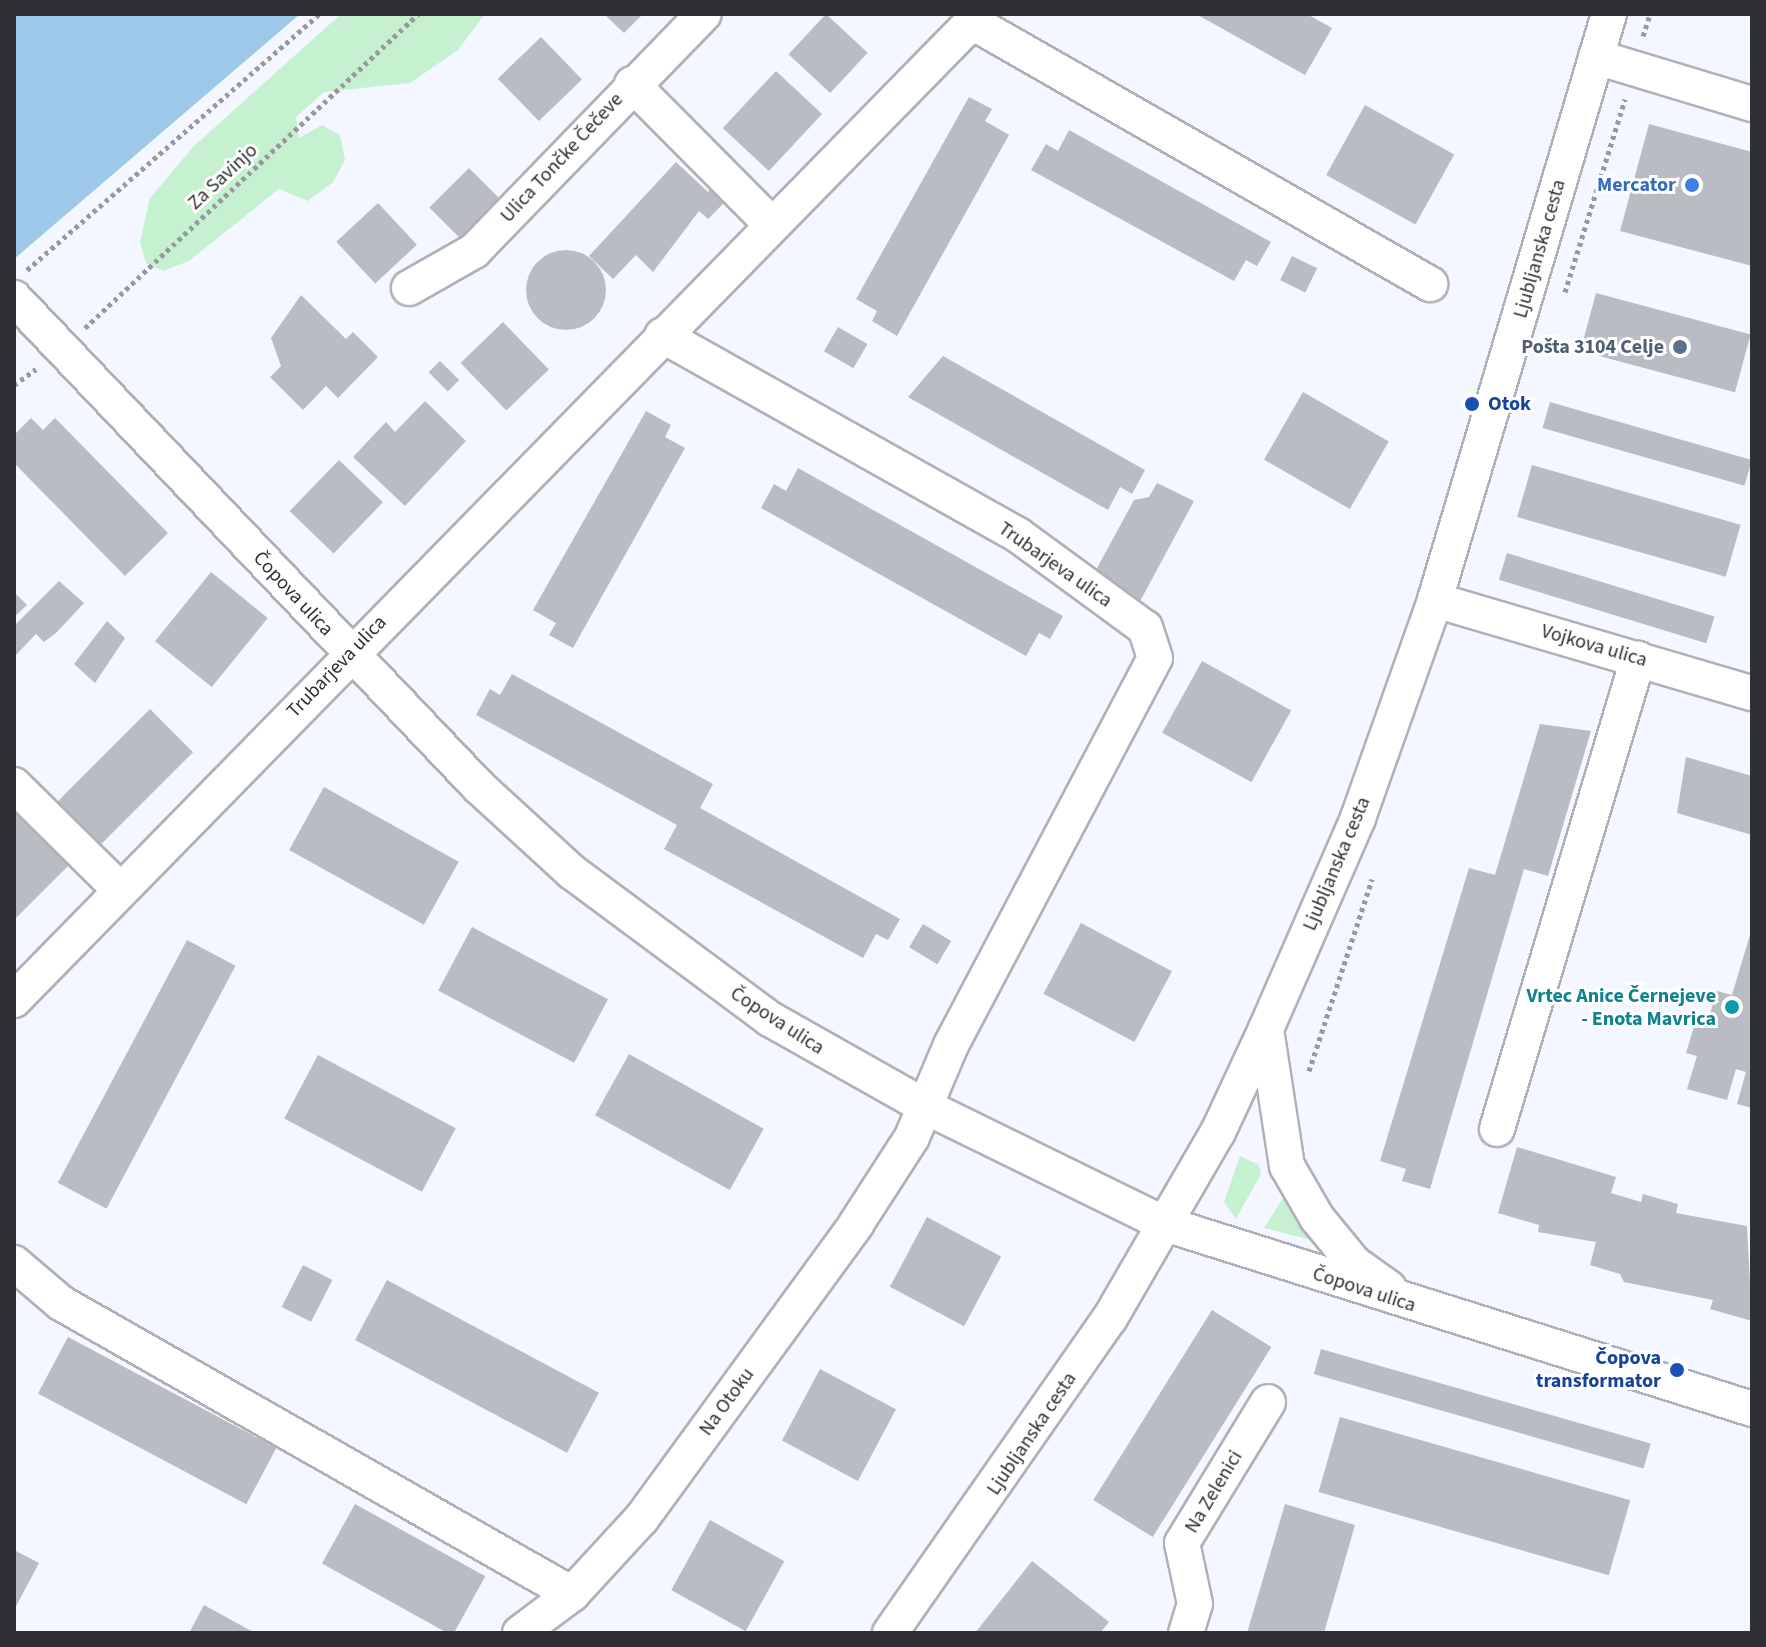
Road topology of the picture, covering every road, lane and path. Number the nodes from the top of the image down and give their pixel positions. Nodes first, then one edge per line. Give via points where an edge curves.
1 (319, 14) edge
2 (418, 14) edge
3 (704, 14) edge
4 (1609, 14) edge
5 (976, 18) edge
6 (1596, 57) junction
7 (632, 84) junction
8 (1752, 104) edge
9 (771, 224) junction
10 (1430, 284) dead end
11 (409, 288) dead end
12 (15, 289) edge
13 (662, 335) junction
14 (44, 352) junction
15 (73, 362) junction
16 (14, 385) edge
17 (1435, 600) junction
18 (349, 653) junction
19 (1638, 659) junction
20 (1752, 693) edge
21 (14, 785) edge
22 (118, 888) junction
23 (14, 1000) edge
24 (1266, 1029) junction
25 (926, 1107) junction
26 (1497, 1129) dead end
27 (1165, 1224) junction
28 (14, 1263) edge
29 (1416, 1306) junction
30 (1268, 1402) dead end
31 (1752, 1409) edge
32 (572, 1594) junction
33 (520, 1633) edge
34 (890, 1633) edge
35 (1186, 1633) edge

1 - 12 path
2 - 15 path, Za Savinjo via 82,331 94,345
3 - 7 street, Ulica Tončke Čečeve
4 - 6 street, Ljubljanska cesta
5 - 9 street, Trubarjeva ulica
5 - 10 street, Trubarjeva ulica
6 - 8 street
6 - 17 street, Ljubljanska cesta
7 - 9 street
7 - 11 street, Ulica Tončke Čečeve via 474,251
9 - 13 street, Trubarjeva ulica
12 - 14 street, Čopova ulica
13 - 18 street, Trubarjeva ulica
13 - 25 street, Trubarjeva ulica via 1018,535 1153,640 1147,678 951,1045
14 - 15 street, Čopova ulica
14 - 16 path
15 - 18 street, Čopova ulica
17 - 19 street, Vojkova ulica
17 - 24 street, Ljubljanska cesta via 1358,818
18 - 22 street, Trubarjeva ulica
18 - 25 street, Čopova ulica via 478,786 641,927 770,1019
19 - 20 street, Vojkova ulica
19 - 26 street
21 - 22 street
22 - 23 street, Trubarjeva ulica
24 - 27 street, Ljubljanska cesta
24 - 29 street via 1287,1166 1317,1218 1354,1263
25 - 27 street, Čopova ulica
25 - 32 street, Na Otoku via 907,1147 642,1518
27 - 29 street, Čopova ulica
27 - 34 street, Ljubljanska cesta via 941,1570
28 - 32 street via 61,1303
29 - 31 street, Čopova ulica
30 - 35 street, Na Zelenici via 1182,1543 1195,1604
32 - 33 street, Na Otoku

